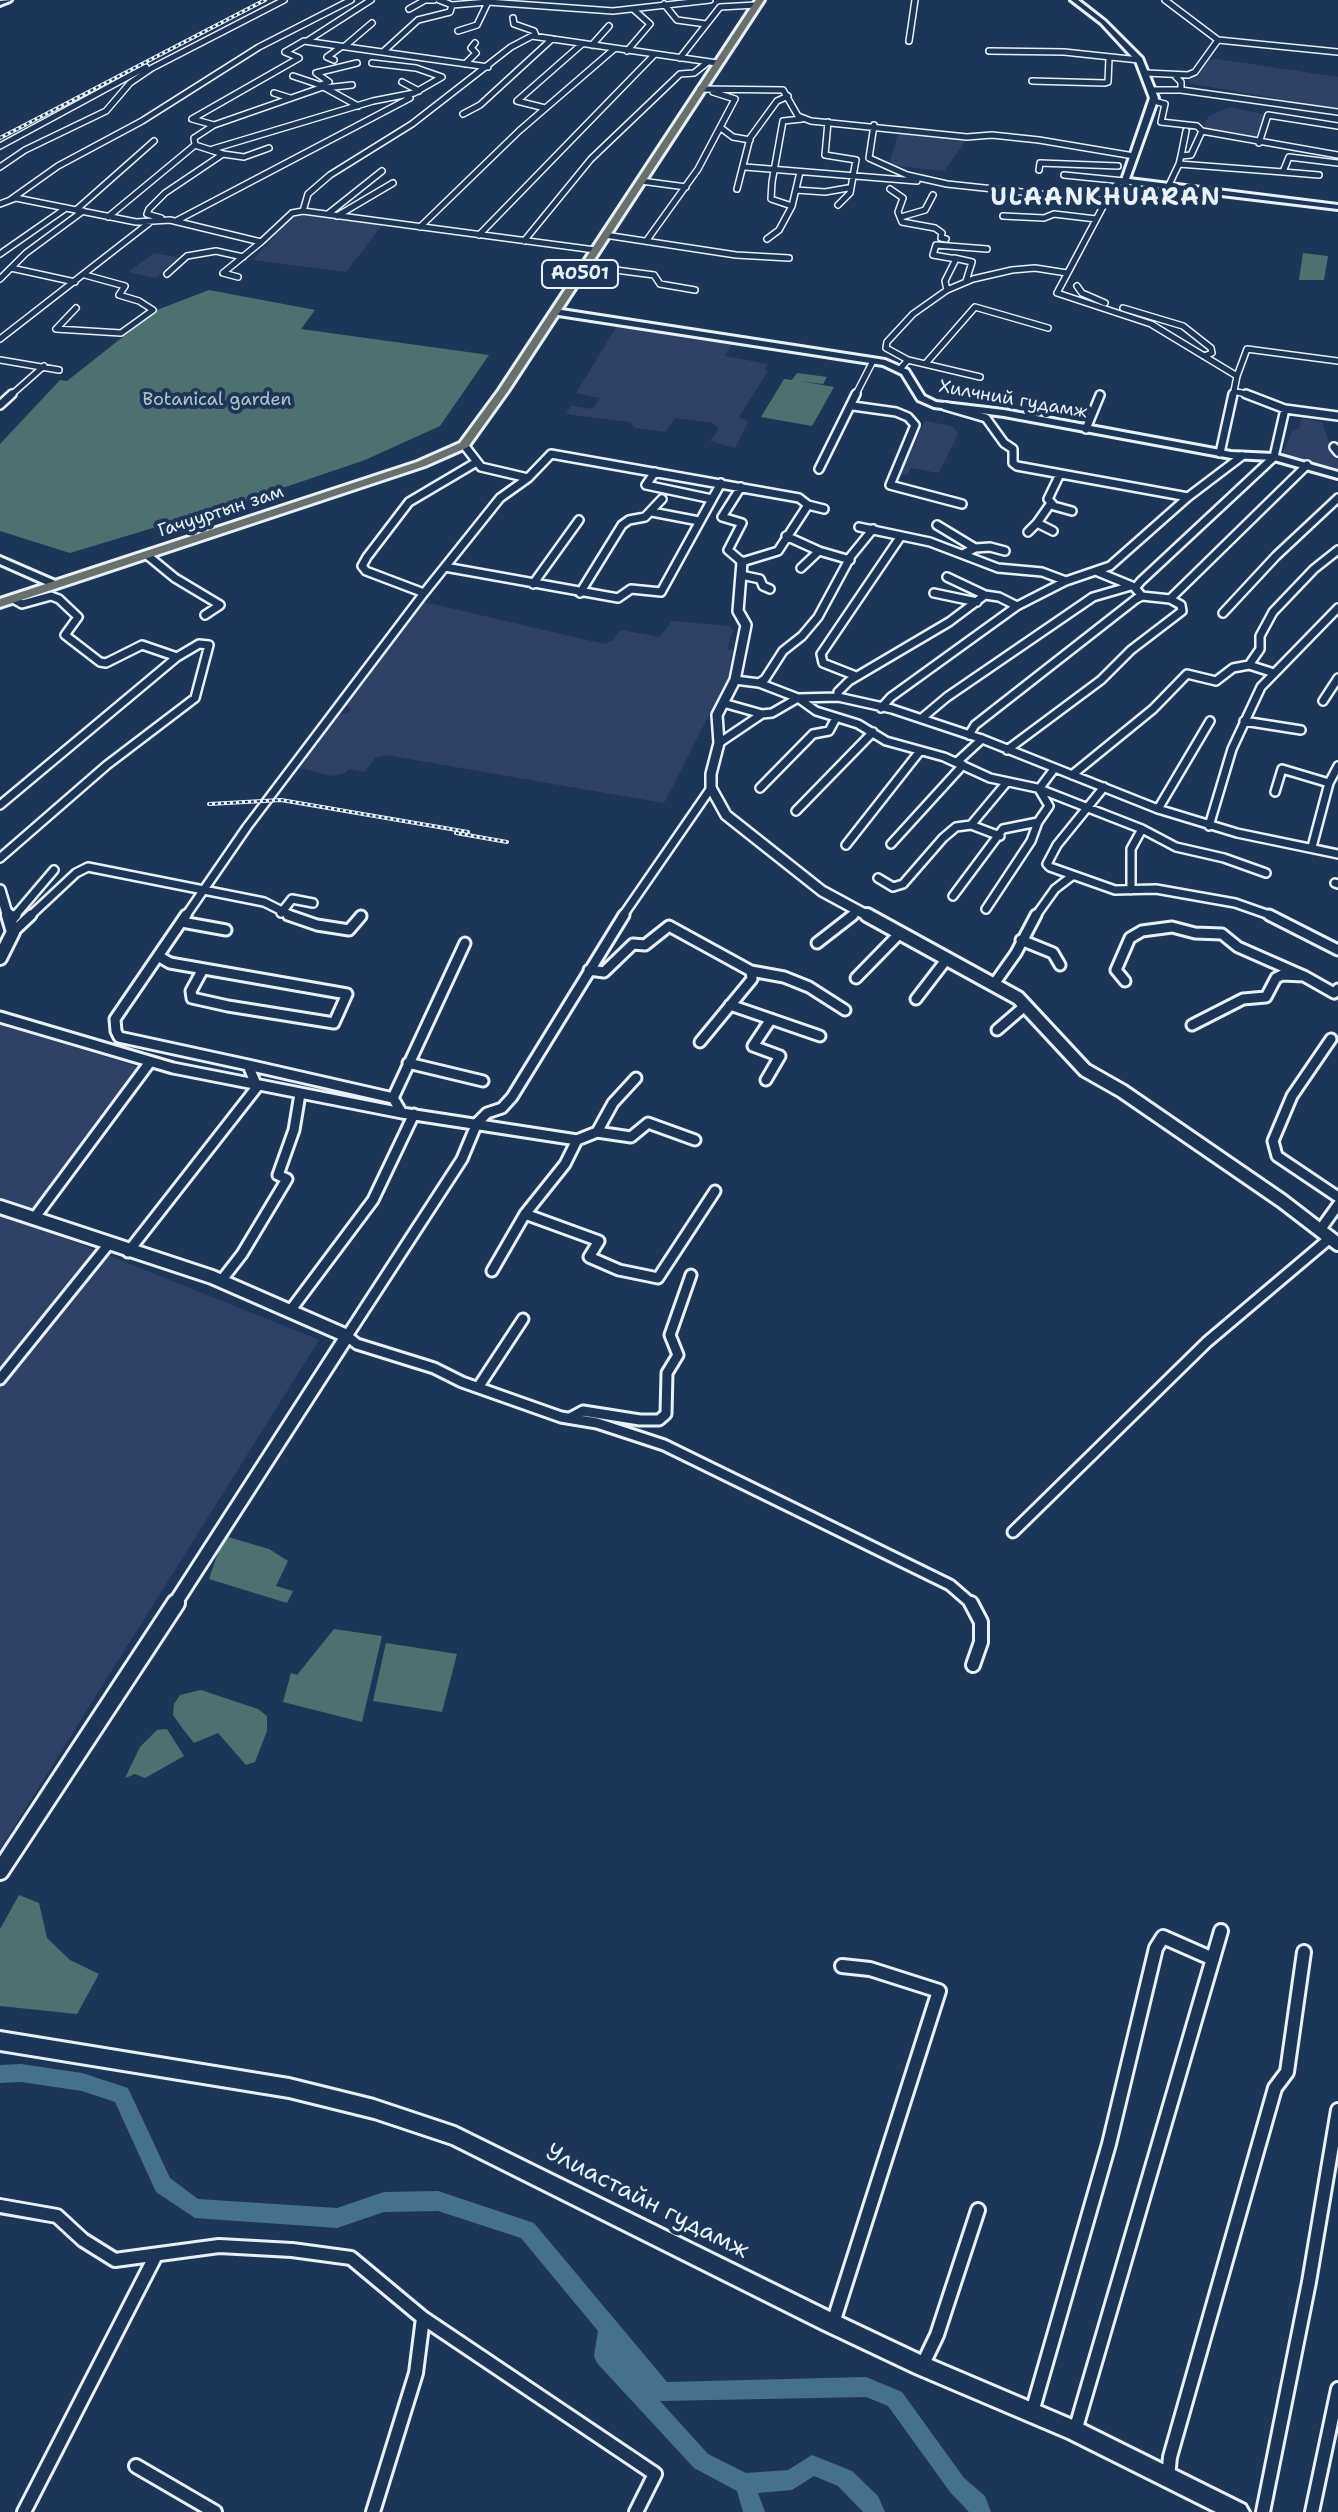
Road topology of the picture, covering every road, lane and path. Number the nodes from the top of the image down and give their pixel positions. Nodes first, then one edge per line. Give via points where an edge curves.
1 (8, 0) edge
2 (284, 0) edge
3 (351, 0) edge
4 (371, 0) edge
5 (436, 0) edge
6 (631, 0) edge
7 (710, 0) edge
8 (732, 0) edge
9 (915, 0) edge
10 (1074, 0) edge
11 (1165, 0) edge
12 (489, 1) edge
13 (690, 1) edge
14 (524, 2) edge
15 (0, 3) edge
16 (660, 3) edge
17 (724, 3) edge
18 (758, 3) edge
19 (452, 5) junction
20 (409, 9) dead end
21 (636, 9) junction
22 (513, 18) dead end
23 (372, 23) dead end
24 (706, 24) junction
25 (609, 26) dead end
26 (458, 31) dead end
27 (536, 36) junction
28 (552, 39) junction
29 (1218, 40) junction
30 (307, 41) junction
31 (909, 41) dead end
32 (475, 43) dead end
33 (582, 44) junction
34 (196, 45) junction
35 (592, 45) junction
36 (343, 47) junction
37 (614, 49) junction
38 (384, 51) junction
39 (627, 51) junction
40 (989, 51) dead end
41 (441, 52) dead end
42 (1338, 52) edge
43 (654, 55) junction
44 (423, 57) junction
45 (680, 58) junction
46 (1109, 58) junction
47 (435, 59) junction
48 (334, 60) dead end
49 (1139, 60) junction
50 (713, 62) junction
51 (357, 63) dead end
52 (372, 63) dead end
53 (465, 64) junction
54 (488, 67) junction
55 (416, 68) junction
56 (1146, 73) junction
57 (433, 74) junction
58 (293, 76) dead end
59 (1176, 77) junction
60 (420, 79) dead end
61 (1032, 81) dead end
62 (402, 82) dead end
63 (324, 85) junction
64 (352, 85) dead end
65 (705, 89) junction
66 (1151, 90) junction
67 (1181, 90) junction
68 (419, 91) junction
69 (274, 93) dead end
70 (409, 94) junction
71 (788, 96) junction
72 (290, 98) junction
73 (1154, 101) junction
74 (358, 106) junction
75 (545, 108) junction
76 (1338, 112) edge
77 (463, 114) dead end
78 (802, 119) junction
79 (828, 122) junction
80 (214, 125) junction
81 (874, 125) junction
82 (1338, 126) edge
83 (721, 128) junction
84 (1186, 131) dead end
85 (1202, 131) junction
86 (750, 140) junction
87 (154, 141) dead end
88 (1259, 143) junction
89 (195, 145) junction
90 (0, 146) edge
91 (269, 148) dead end
92 (213, 149) junction
93 (223, 154) junction
94 (1338, 155) edge
95 (1134, 156) junction
96 (1181, 156) junction
97 (1338, 163) edge
98 (1179, 164) junction
99 (1118, 166) dead end
100 (0, 167) edge
101 (745, 167) junction
102 (775, 168) junction
103 (1039, 170) dead end
104 (382, 171) dead end
105 (800, 172) junction
106 (1283, 172) junction
107 (907, 175) junction
108 (1064, 175) dead end
109 (1319, 175) dead end
110 (851, 177) junction
111 (641, 181) junction
112 (898, 181) junction
113 (931, 181) junction
114 (1124, 181) junction
115 (393, 183) dead end
116 (686, 187) junction
117 (1168, 187) junction
118 (848, 188) junction
119 (737, 189) dead end
120 (890, 189) junction
121 (796, 190) junction
122 (882, 194) dead end
123 (933, 195) dead end
124 (10, 200) junction
125 (1106, 201) junction
126 (0, 204) edge
127 (838, 205) dead end
128 (792, 206) junction
129 (1338, 207) edge
130 (66, 208) junction
131 (79, 210) junction
132 (379, 210) dead end
133 (303, 211) junction
134 (328, 214) junction
135 (337, 216) junction
136 (1003, 216) dead end
137 (108, 217) junction
138 (901, 217) junction
139 (1096, 219) junction
140 (366, 220) junction
141 (173, 221) junction
142 (151, 222) junction
143 (420, 227) junction
144 (479, 235) junction
145 (605, 235) junction
146 (767, 239) dead end
147 (946, 239) dead end
148 (647, 240) junction
149 (524, 241) junction
150 (261, 242) junction
151 (987, 249) dead end
152 (595, 250) junction
153 (0, 254) edge
154 (243, 257) junction
155 (789, 258) dead end
156 (954, 258) junction
157 (585, 266) junction
158 (11, 268) junction
159 (1067, 273) junction
160 (167, 274) dead end
161 (85, 275) junction
162 (238, 277) dead end
163 (0, 279) edge
164 (966, 281) junction
165 (75, 282) junction
166 (1077, 286) dead end
167 (695, 290) dead end
168 (947, 290) junction
169 (76, 308) dead end
170 (1133, 311) junction
171 (555, 312) junction
172 (1123, 314) junction
173 (1048, 328) dead end
174 (0, 339) edge
175 (1204, 356) junction
176 (0, 360) edge
177 (908, 360) junction
178 (873, 361) junction
179 (1338, 361) edge
180 (927, 362) junction
181 (44, 366) junction
182 (900, 369) junction
183 (59, 370) dead end
184 (1237, 376) junction
185 (980, 377) dead end
186 (1234, 391) junction
187 (1100, 395) dead end
188 (0, 405) edge
189 (853, 406) junction
190 (945, 406) junction
191 (1285, 409) junction
192 (1338, 416) edge
193 (1086, 429) junction
194 (464, 445) junction
195 (1220, 453) junction
196 (1242, 456) junction
197 (1274, 457) junction
198 (475, 463) junction
199 (1307, 465) junction
200 (819, 469) dead end
201 (655, 472) junction
202 (1060, 474) junction
203 (1338, 474) edge
204 (528, 478) junction
205 (721, 483) junction
206 (741, 487) junction
207 (1188, 497) junction
208 (1338, 498) edge
209 (662, 499) dead end
210 (712, 499) junction
211 (1051, 503) junction
212 (962, 504) dead end
213 (808, 505) junction
214 (824, 509) dead end
215 (1072, 511) dead end
216 (652, 512) junction
217 (579, 520) dead end
218 (699, 521) junction
219 (1037, 523) junction
220 (937, 525) dead end
221 (859, 527) dead end
222 (873, 529) junction
223 (1053, 531) dead end
224 (1028, 532) dead end
225 (786, 536) junction
226 (901, 536) junction
227 (975, 548) junction
228 (1338, 550) edge
229 (819, 551) junction
230 (1005, 551) dead end
231 (963, 554) junction
232 (147, 555) junction
233 (0, 560) edge
234 (850, 560) junction
235 (742, 562) junction
236 (445, 567) junction
237 (801, 568) dead end
238 (1098, 572) junction
239 (741, 575) junction
240 (947, 577) dead end
241 (1066, 581) junction
242 (533, 584) junction
243 (56, 585) junction
244 (1133, 587) junction
245 (770, 589) dead end
246 (424, 593) junction
247 (580, 593) junction
248 (934, 593) dead end
249 (985, 595) junction
250 (1142, 596) junction
251 (13, 599) junction
252 (1170, 599) junction
253 (977, 602) junction
254 (0, 603) edge
255 (1017, 606) junction
256 (1338, 608) edge
257 (1223, 613) dead end
258 (205, 615) dead end
259 (177, 657) junction
260 (1249, 665) junction
261 (1274, 673) junction
262 (856, 676) junction
263 (1338, 678) edge
264 (735, 680) junction
265 (759, 683) junction
266 (838, 697) junction
267 (798, 698) junction
268 (1323, 701) dead end
269 (723, 703) junction
270 (881, 708) junction
271 (762, 714) junction
272 (836, 718) junction
273 (922, 718) junction
274 (1210, 721) dead end
275 (1244, 721) junction
276 (1301, 730) dead end
277 (873, 732) junction
278 (969, 735) junction
279 (982, 739) junction
280 (719, 743) junction
281 (1007, 750) junction
282 (920, 751) junction
283 (960, 764) junction
284 (1338, 766) edge
285 (1054, 769) junction
286 (1072, 775) junction
287 (1007, 782) junction
288 (1329, 783) junction
289 (1104, 787) junction
290 (711, 788) junction
291 (760, 788) dead end
292 (1039, 789) junction
293 (1275, 792) dead end
294 (0, 805) edge
295 (1088, 809) junction
296 (1158, 809) junction
297 (796, 811) dead end
298 (1038, 822) junction
299 (971, 825) junction
300 (1209, 826) junction
301 (1142, 829) junction
302 (1000, 836) junction
303 (891, 844) dead end
304 (846, 845) dead end
305 (1312, 847) junction
306 (1338, 854) edge
307 (0, 858) edge
308 (54, 870) dead end
309 (1266, 873) dead end
310 (1072, 876) junction
311 (878, 878) dead end
312 (202, 889) junction
313 (0, 890) edge
314 (1131, 890) junction
315 (953, 896) dead end
316 (313, 903) dead end
317 (986, 909) dead end
318 (857, 912) junction
319 (281, 913) junction
320 (361, 916) dead end
321 (182, 922) junction
322 (11, 927) junction
323 (226, 930) dead end
324 (898, 935) junction
325 (1021, 940) junction
326 (465, 943) dead end
327 (817, 943) dead end
328 (1338, 950) edge
329 (158, 956) junction
330 (0, 958) edge
331 (946, 960) junction
332 (1060, 965) dead end
333 (203, 969) junction
334 (589, 970) junction
335 (751, 971) junction
336 (1304, 976) junction
337 (856, 978) dead end
338 (1125, 981) dead end
339 (994, 984) junction
340 (1338, 989) edge
341 (916, 999) dead end
342 (730, 1005) junction
343 (1026, 1005) junction
344 (845, 1010) dead end
345 (0, 1017) edge
346 (771, 1019) junction
347 (1192, 1025) dead end
348 (997, 1030) dead end
349 (820, 1036) dead end
350 (116, 1038) junction
351 (1331, 1038) edge
352 (700, 1042) dead end
353 (96, 1047) junction
354 (116, 1052) junction
355 (150, 1062) junction
356 (408, 1063) junction
357 (248, 1065) junction
358 (636, 1078) dead end
359 (766, 1080) dead end
360 (483, 1081) dead end
361 (257, 1087) junction
362 (300, 1094) junction
363 (393, 1098) junction
364 (402, 1113) junction
365 (414, 1114) junction
366 (477, 1123) junction
367 (597, 1132) junction
368 (577, 1140) junction
369 (695, 1140) dead end
370 (715, 1191) dead end
371 (1338, 1197) edge
372 (1338, 1205) edge
373 (0, 1207) edge
374 (525, 1214) junction
375 (35, 1217) junction
376 (1329, 1237) edge
377 (108, 1245) junction
378 (128, 1252) junction
379 (492, 1271) dead end
380 (691, 1275) dead end
381 (221, 1281) junction
382 (290, 1311) junction
383 (523, 1319) dead end
384 (347, 1336) junction
385 (0, 1379) edge
386 (479, 1386) junction
387 (570, 1418) junction
388 (1013, 1532) dead end
389 (973, 1665) dead end
390 (0, 1871) edge
391 (1221, 1931) dead end
392 (1304, 1952) dead end
393 (1213, 1959) junction
394 (842, 1966) dead end
395 (0, 2041) edge
396 (1338, 2110) edge
397 (0, 2206) edge
398 (978, 2210) dead end
399 (155, 2257) junction
400 (423, 2318) junction
401 (833, 2323) junction
402 (922, 2366) junction
403 (1338, 2389) edge
404 (1032, 2412) junction
405 (1075, 2431) junction
406 (136, 2466) dead end
407 (1168, 2478) junction
408 (24, 2512) edge
409 (215, 2512) edge
410 (373, 2512) edge
411 (636, 2512) edge
412 (1238, 2512) edge
413 (1263, 2512) edge
414 (1312, 2512) edge

1 - 15 main road
2 - 34 street
3 - 124 street via 259,47
4 - 30 street
5 - 19 street
5 - 20 street
6 - 21 street
7 - 13 street
8 - 17 street
9 - 31 street
10 - 49 main road
11 - 29 street
12 - 14 street
12 - 19 street
12 - 26 street via 477,25
13 - 16 street
14 - 21 street via 600,11
16 - 21 street
16 - 24 street via 677,20
17 - 18 street
17 - 24 street
18 - 50 highway, A0501
19 - 38 street via 450,12 418,20
21 - 39 street via 650,24
22 - 27 street via 514,24
23 - 36 street
24 - 45 street
25 - 35 street
27 - 28 street
27 - 54 street via 511,47
28 - 33 street
28 - 77 street via 480,105
29 - 42 street
29 - 59 street via 1195,72
30 - 36 street
30 - 80 street via 285,52 299,58 192,119
32 - 53 street via 471,48 476,53
33 - 35 street
33 - 75 street via 517,101
34 - 90 street
34 - 100 street via 130,83 106,111
35 - 37 street
36 - 38 street
36 - 48 street via 327,57
37 - 39 street
37 - 75 street
38 - 44 street
39 - 43 street
40 - 46 street
41 - 47 street
43 - 45 street
43 - 144 street
44 - 47 street
44 - 55 street
45 - 50 street
46 - 49 street
46 - 61 street via 1105,83
47 - 53 street
49 - 56 main road
50 - 65 highway, A0501
50 - 149 street via 680,74 591,159
51 - 63 street via 316,73
52 - 55 street
53 - 54 street
54 - 133 street via 412,124 330,175 308,194
55 - 57 street
56 - 59 street
56 - 66 main road
57 - 60 street
57 - 68 street via 442,77
58 - 63 street
59 - 67 street
62 - 68 street
63 - 64 street
63 - 72 street
63 - 74 street
65 - 71 street via 779,89
65 - 83 street via 736,98
65 - 111 highway, A0501
66 - 67 street
66 - 73 main road
67 - 76 street
68 - 70 street
69 - 72 street
70 - 74 street
70 - 141 street
71 - 78 street
71 - 86 street via 778,100
72 - 80 street
73 - 85 street via 1165,104 1161,122
73 - 95 main road
74 - 92 street
75 - 143 street
78 - 79 street
78 - 102 street via 783,121
79 - 81 street
79 - 110 street via 825,155 856,159
80 - 89 street via 194,138
81 - 95 street via 1039,140
81 - 107 street via 869,158
82 - 88 street via 1268,115
83 - 86 street
83 - 116 street
84 - 96 street
85 - 88 street
85 - 96 street via 1191,155
86 - 101 street
87 - 131 street
88 - 94 street
89 - 92 street
89 - 137 street
91 - 93 street via 244,157
92 - 93 street
93 - 141 street via 165,193 147,214
95 - 114 main road
96 - 98 street
97 - 106 street via 1289,157
98 - 106 street
98 - 117 street
99 - 103 street via 1040,163
101 - 102 street
101 - 119 street
102 - 105 street
102 - 128 street via 771,199
104 - 134 street
105 - 110 street
105 - 121 street
106 - 109 street
107 - 112 street
107 - 113 street
108 - 114 street
110 - 112 street
110 - 118 street
111 - 116 street
111 - 145 highway, A0501
112 - 113 street
112 - 120 street
113 - 125 street
114 - 117 main road
114 - 125 street
115 - 135 street
116 - 148 street
117 - 129 main road
118 - 121 street
118 - 127 street via 846,200
120 - 122 street
120 - 138 street via 903,198
121 - 128 street
123 - 138 street via 925,210
124 - 126 street
124 - 130 street
125 - 139 street
128 - 146 street via 779,230
130 - 131 street
130 - 153 street
131 - 137 street
131 - 158 street
132 - 140 street
133 - 134 street
133 - 150 street via 292,213
134 - 135 street
135 - 140 street
136 - 139 street
137 - 142 street
138 - 147 street via 902,222 935,228
139 - 159 street
140 - 143 street
141 - 142 street
141 - 150 street
142 - 161 street
143 - 144 street
144 - 149 street
145 - 148 street
145 - 152 highway, A0501
148 - 155 street
149 - 152 street
150 - 154 street
151 - 156 street via 939,244 932,254
152 - 157 highway, A0501
154 - 160 street via 216,251 187,256
154 - 162 street via 223,273
156 - 164 street via 972,262
156 - 168 street
157 - 167 street via 654,275 663,285
157 - 171 highway, A0501
158 - 163 street
158 - 165 street
159 - 164 street via 1035,268
159 - 172 street via 1059,295
161 - 165 street
161 - 169 street via 125,286 119,295 153,310 115,334 56,329
164 - 168 street
165 - 174 street
166 - 170 street via 1097,300
168 - 177 street via 913,314 887,342 886,348
170 - 172 street
170 - 175 street via 1197,334 1212,351
171 - 178 main road
171 - 194 highway, A0501
172 - 175 street via 1154,325
173 - 180 street via 975,307
175 - 184 street
176 - 181 street
177 - 180 street
177 - 182 street
178 - 182 main road
178 - 189 street
179 - 184 street via 1247,349
180 - 185 street
181 - 183 street
181 - 188 street
182 - 190 main road, Хилчний гудамж via 921,398
184 - 186 street
186 - 191 street
186 - 195 street
187 - 193 street
189 - 200 street
189 - 212 street via 896,412 915,425 889,485
190 - 193 main road, Хилчний гудамж
190 - 202 street via 986,418 1013,449 1015,465
191 - 192 street
191 - 197 street
193 - 195 main road, Хилчний гудамж
194 - 198 street
194 - 232 highway, Гачууртын зам / A0501
195 - 196 main road, Хилчний гудамж
196 - 197 main road, Хилчний гудамж
196 - 207 street
197 - 199 main road, Хилчний гудамж
197 - 244 street
198 - 204 street
198 - 246 street via 409,502 362,566
199 - 203 main road, Хилчний гудамж
199 - 252 street
201 - 204 street via 551,454
201 - 205 street
201 - 210 street via 646,485
202 - 207 street
202 - 211 street via 1049,495
204 - 236 street via 500,498
205 - 206 street
205 - 210 street
206 - 213 street via 805,500
206 - 235 street via 722,517 742,523 728,550
207 - 238 street via 1119,560
208 - 257 street
209 - 216 street
210 - 218 street
211 - 215 street
211 - 219 street
213 - 214 street
213 - 225 street
216 - 218 street
216 - 247 street via 622,525
217 - 242 street
218 - 247 street via 661,592 631,589 618,598
219 - 223 street
219 - 224 street
220 - 227 street
221 - 222 street
222 - 226 street
222 - 234 street
225 - 229 street
225 - 235 street via 778,551
226 - 231 street
226 - 262 street via 821,654 823,663
227 - 230 street
227 - 231 street
228 - 260 street via 1273,612
229 - 234 street
229 - 237 street
231 - 241 street via 998,568 1042,572
232 - 243 highway, Гачууртын зам / A0501
232 - 258 street via 220,605
233 - 243 main road
234 - 265 street via 818,617
235 - 239 street
236 - 242 street
236 - 246 street
238 - 241 street
238 - 244 street
239 - 245 street via 760,579
239 - 264 street via 738,611 746,625
240 - 249 street
241 - 255 street
242 - 247 street
243 - 251 highway, Гачууртын зам / A0501
244 - 250 street
244 - 273 street via 1093,597
246 - 312 street
248 - 253 street
249 - 253 street
249 - 255 street
250 - 252 street
250 - 278 street via 987,715
251 - 254 highway, Гачууртын зам / A0501
251 - 259 street via 22,604 51,596 59,599 78,617 65,635 100,662 142,645
252 - 281 street via 1182,611
253 - 262 street
255 - 270 street
256 - 261 street
259 - 294 street
259 - 307 street via 199,644 209,645 195,698 107,765
260 - 261 street
260 - 286 street via 1233,668 1216,681 1187,674
261 - 275 street
262 - 266 street
263 - 268 street
264 - 265 street
264 - 269 street
265 - 267 street
266 - 267 street
266 - 270 street
267 - 271 street
267 - 272 street
269 - 271 street
269 - 280 street via 716,721
270 - 273 street
271 - 280 street
272 - 277 street
272 - 291 street via 829,731 813,734
273 - 278 street
274 - 296 street
275 - 276 street
275 - 300 street
277 - 282 street
277 - 297 street
278 - 279 street
279 - 281 street
279 - 283 street
280 - 290 street
281 - 285 street
282 - 283 street
282 - 304 street
283 - 287 street
283 - 303 street
284 - 288 street
285 - 286 street
285 - 292 street
286 - 289 street
287 - 292 street
287 - 299 street
288 - 293 street via 1282,769
288 - 305 street
289 - 295 street
289 - 296 street
290 - 318 street via 742,830 808,882
290 - 334 street
292 - 295 street
292 - 298 street via 1049,806
295 - 301 street
295 - 310 street via 1047,864
296 - 300 street
298 - 302 street via 1007,827
298 - 317 street
299 - 302 street
299 - 311 street via 956,827 943,838 903,884 888,886
300 - 305 street
301 - 309 street via 1176,847
301 - 314 street via 1131,849
302 - 315 street
305 - 306 street
308 - 322 street
310 - 314 street
310 - 325 street via 1045,900
312 - 319 street via 264,902
312 - 321 street
312 - 322 street via 84,867
313 - 322 street
314 - 328 street via 1205,895 1235,903
316 - 319 street via 292,899
318 - 324 street
318 - 327 street
319 - 320 street via 349,930
321 - 323 street
321 - 329 street
322 - 330 street via 9,945
324 - 331 street
324 - 337 street
325 - 332 street via 1053,953
325 - 339 street
326 - 356 street
329 - 333 street
329 - 350 street via 115,1019
331 - 339 street
331 - 341 street
333 - 333 street via 211,971 347,994 334,1023 228,1006 192,998
334 - 335 street via 604,972 633,944 645,945 669,926
334 - 366 street via 512,1097
335 - 342 street via 752,979
335 - 344 street via 809,987
336 - 338 street via 1238,947 1222,934 1172,927 1130,938 1116,970
336 - 340 street via 1334,993
336 - 347 street via 1282,975 1266,997 1243,999
339 - 343 street
342 - 346 street
342 - 352 street
343 - 348 street
343 - 376 street via 1085,1070
345 - 353 street
346 - 349 street
346 - 359 street via 753,1046 780,1056
350 - 353 street
350 - 354 street
350 - 357 street
351 - 371 street via 1292,1096 1273,1141 1277,1156
353 - 354 street
354 - 355 street
355 - 361 street
355 - 375 street
356 - 360 street
356 - 363 street
357 - 361 street
357 - 363 street
358 - 367 street via 613,1103
361 - 362 street
361 - 378 street
362 - 364 street
362 - 381 street via 278,1175 287,1179
363 - 364 street
364 - 365 street
365 - 366 street
365 - 382 street via 373,1200
366 - 368 street
366 - 384 street via 462,1159
367 - 368 street
367 - 369 street via 631,1137 648,1123
368 - 374 street
370 - 374 street via 658,1278 589,1257 599,1241
372 - 376 street
373 - 375 street
374 - 379 street
375 - 377 street
376 - 388 street via 1207,1342
377 - 378 street
377 - 385 street
378 - 381 street
380 - 387 street via 670,1335 678,1355 667,1373 666,1414 659,1420 640,1420 583,1411
381 - 382 street
382 - 384 street
383 - 386 street
384 - 386 street
384 - 390 street
386 - 387 street
387 - 389 street via 664,1445 950,1585 975,1607 981,1622
391 - 393 street
392 - 407 street via 1287,2072 1275,2088
393 - 404 street via 1163,1937 1156,1948 1109,2144
393 - 405 street
394 - 401 street via 870,1969 939,1991
395 - 401 main road, Улиастайн гудамж via 289,2088 416,2121
396 - 413 street
397 - 399 street via 57,2216 115,2260
398 - 402 street
399 - 400 street via 219,2246 351,2258
399 - 408 street
400 - 410 street via 416,2373
400 - 411 street via 655,2474
401 - 402 main road, Улиастайн гудамж
402 - 404 main road, Улиастайн гудамж
403 - 414 street
404 - 405 main road, Улиастайн гудамж
405 - 407 main road, Улиастайн гудамж
406 - 409 street
407 - 412 main road, Улиастайн гудамж

